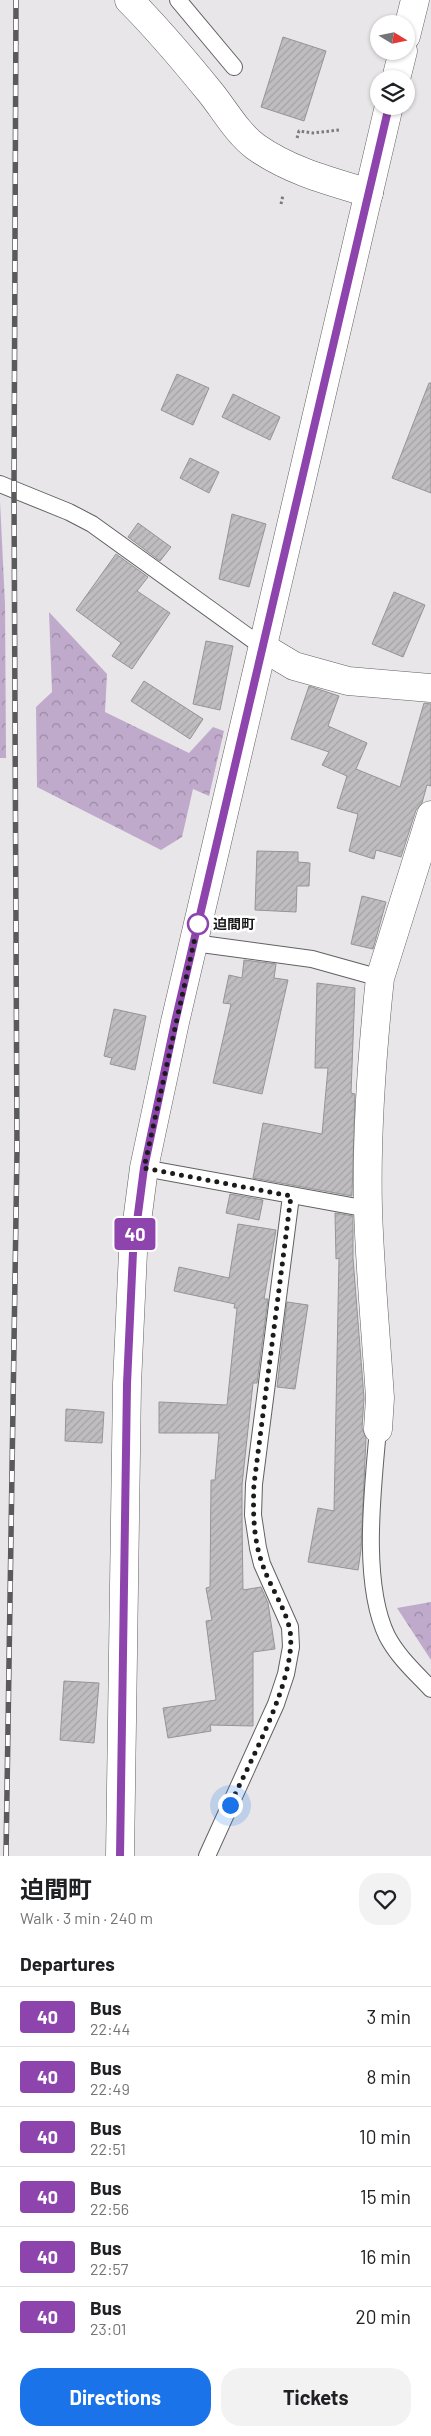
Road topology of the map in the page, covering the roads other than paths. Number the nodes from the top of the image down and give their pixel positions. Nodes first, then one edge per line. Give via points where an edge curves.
1 (129, 0) edge
2 (178, 0) edge
3 (415, 0) edge
4 (411, 15) edge
5 (234, 67) dead end
6 (387, 115) edge
7 (369, 193) junction
8 (0, 484) edge
9 (264, 648) junction
10 (431, 688) edge
11 (431, 815) edge
12 (194, 943) junction
13 (380, 978) junction
14 (144, 1168) junction
15 (291, 1196) junction
16 (368, 1209) junction
17 (378, 1429) joint
18 (431, 1688) edge
19 (120, 1856) edge
20 (206, 1856) edge

1 - 7 main road via 191,68 255,146 316,178
2 - 5 lane
3 - 4 main road
6 - 7 main road
7 - 9 main road
8 - 9 lane via 92,524
9 - 10 main road via 294,666 348,680
9 - 12 main road
11 - 13 main road
12 - 13 lane via 312,959
12 - 14 main road
13 - 16 main road via 370,1122
14 - 15 lane
14 - 19 main road via 133,1252 128,1356
15 - 16 lane
15 - 20 lane via 254,1484 253,1515 262,1564 290,1627 291,1647 276,1704
16 - 17 main road via 380,1398
17 - 18 lane via 370,1518 378,1608 387,1636 403,1661

